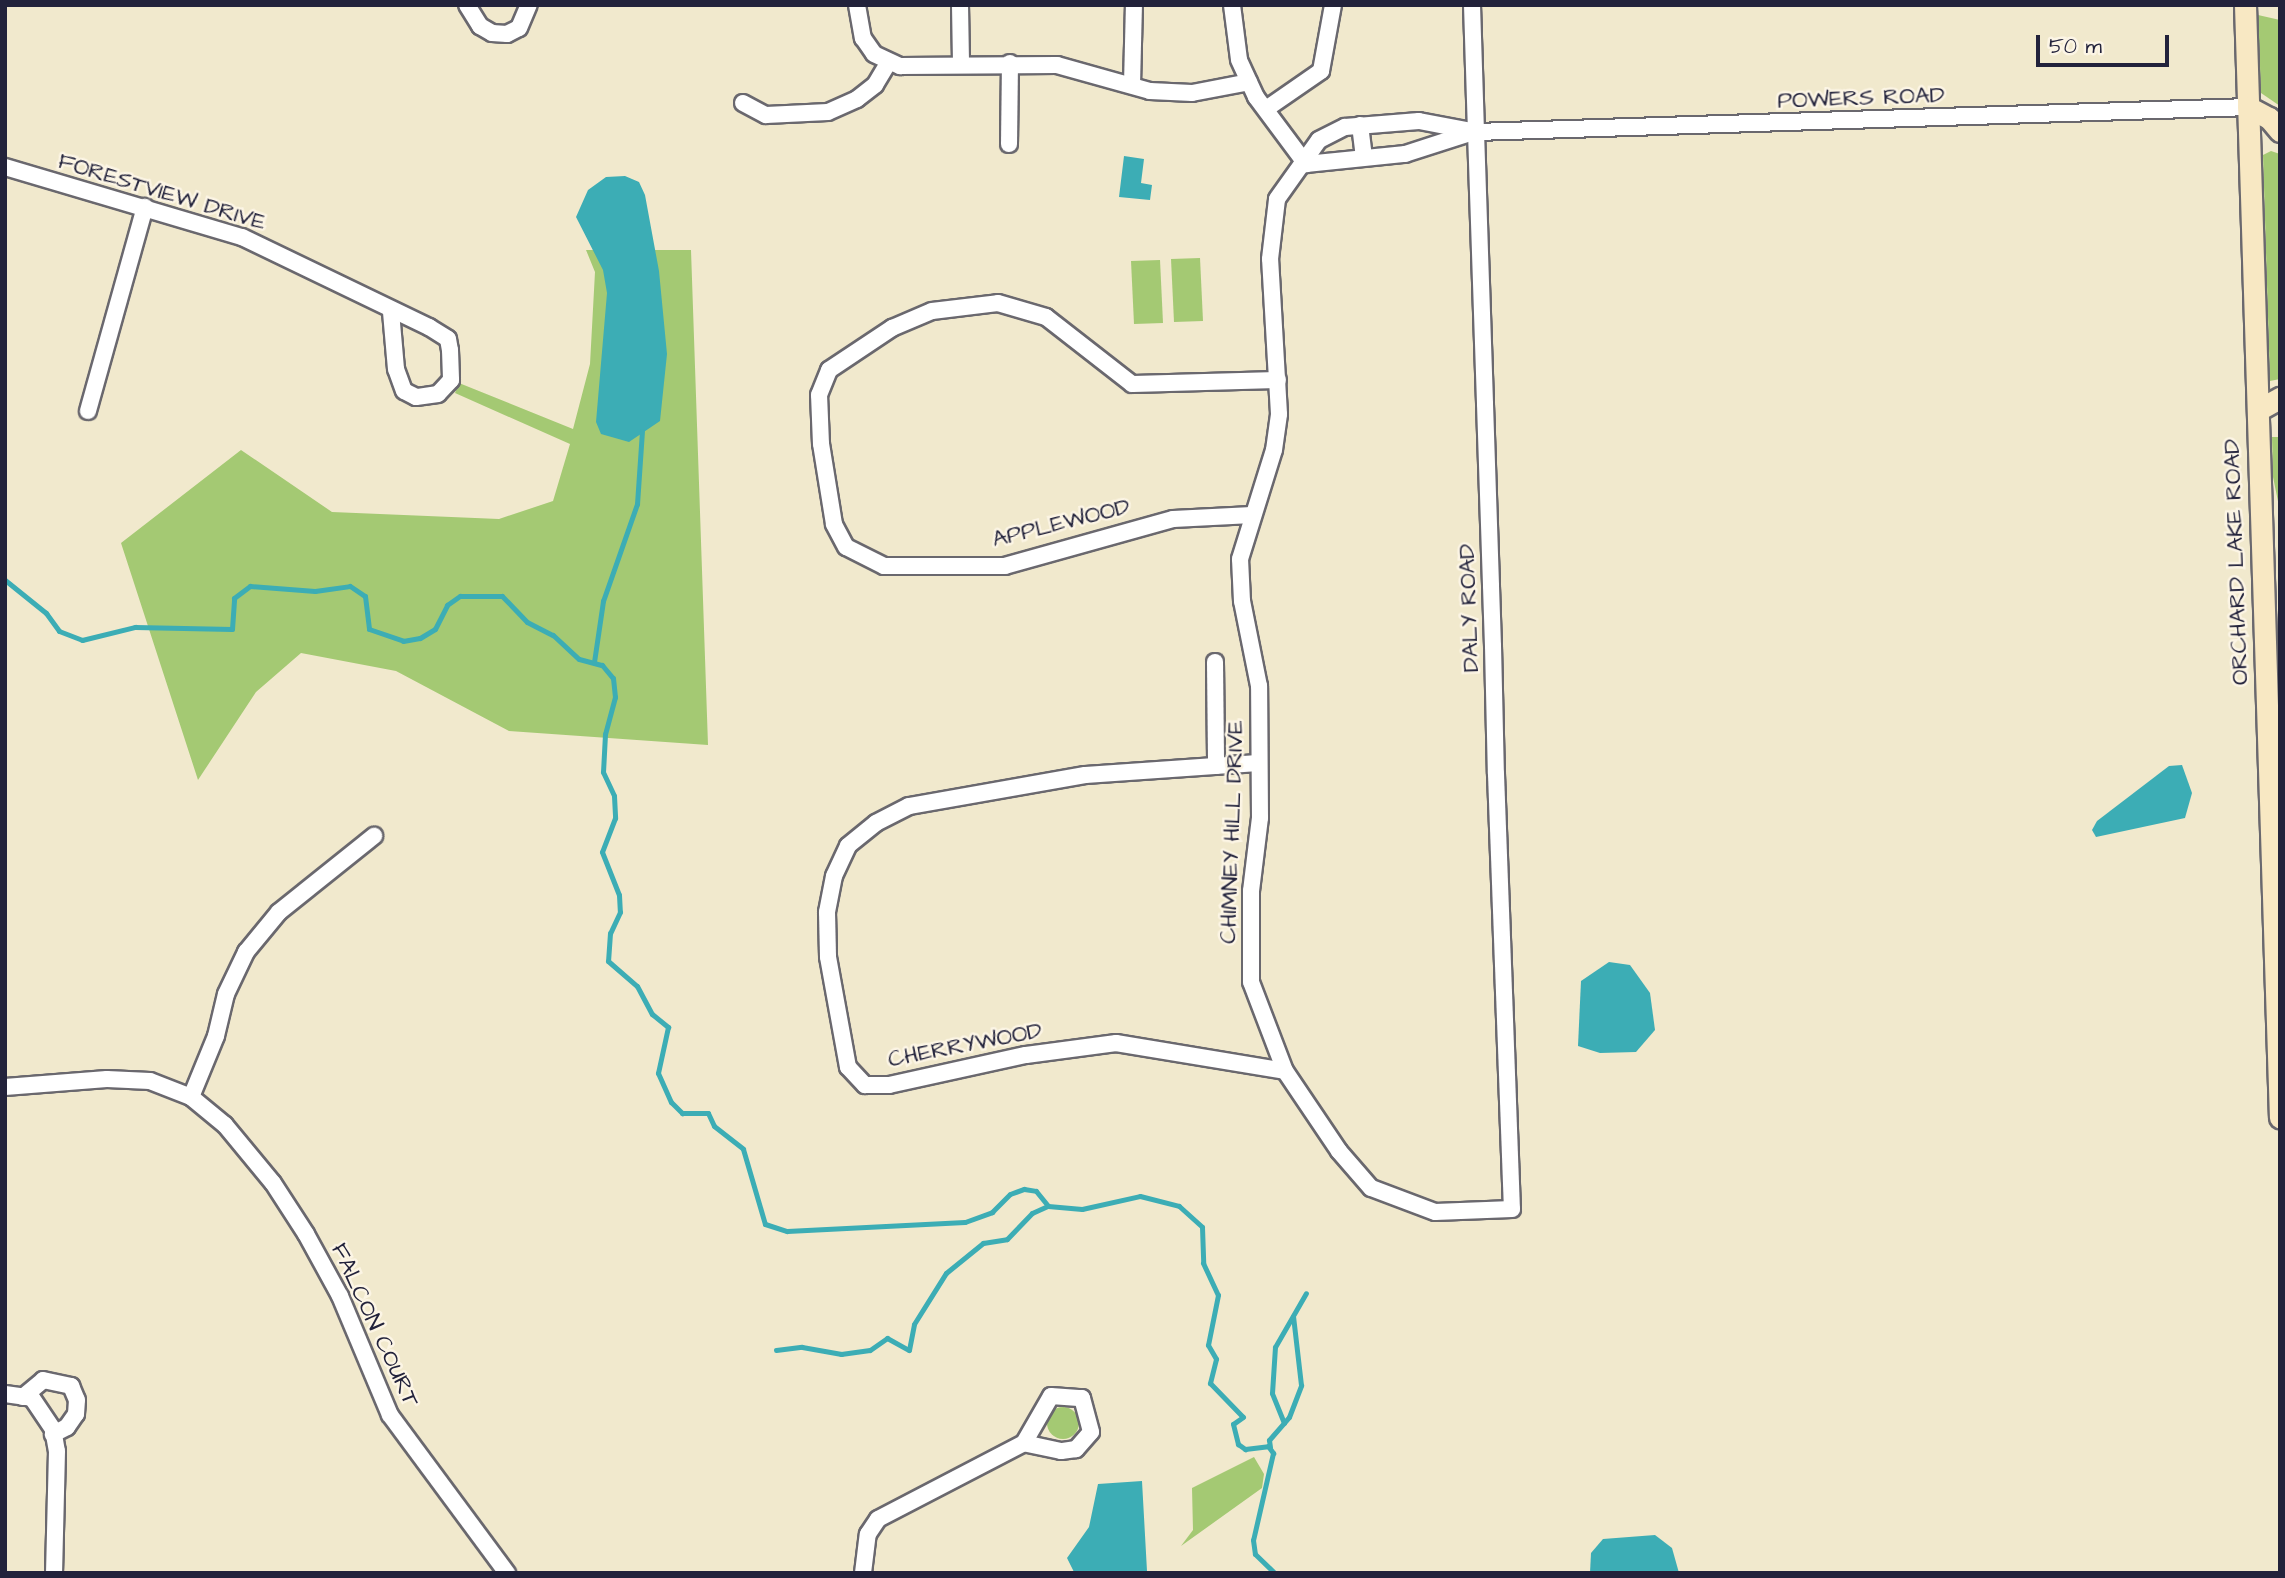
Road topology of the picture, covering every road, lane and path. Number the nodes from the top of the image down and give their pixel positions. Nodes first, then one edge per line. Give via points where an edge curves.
1 (467, 5) edge
2 (529, 5) edge
3 (858, 5) edge
4 (960, 5) edge
5 (1133, 5) edge
6 (1232, 5) edge
7 (1333, 5) edge
8 (1472, 5) edge
9 (2245, 5) edge
10 (888, 63) junction
11 (1010, 63) junction
12 (961, 65) junction
13 (1249, 82) junction
14 (1132, 85) junction
15 (743, 103) dead end
16 (2248, 107) junction
17 (1266, 108) junction
18 (1360, 125) junction
19 (2280, 131) edge
20 (1476, 132) junction
21 (1009, 144) dead end
22 (1364, 157) junction
23 (1306, 164) junction
24 (5, 167) edge
25 (145, 207) junction
26 (391, 312) junction
27 (1278, 380) junction
28 (2280, 398) edge
29 (2258, 410) junction
30 (88, 411) dead end
31 (1252, 515) junction
32 (2264, 620) junction
33 (1215, 662) dead end
34 (2280, 681) edge
35 (1258, 763) junction
36 (1216, 766) junction
37 (374, 836) dead end
38 (2276, 855) edge
39 (1285, 1071) junction
40 (5, 1087) edge
41 (191, 1097) junction
42 (2280, 1117) edge
43 (1512, 1209) joint
44 (5, 1394) edge
45 (23, 1397) junction
46 (54, 1434) junction
47 (1024, 1443) junction
48 (54, 1573) edge
49 (507, 1573) edge
50 (863, 1573) edge

1 - 2 street via 480,26 507,34 519,28
3 - 10 street via 863,38
4 - 12 street
5 - 14 street
6 - 13 street via 1239,60
7 - 17 street via 1321,71
8 - 20 street, DALY ROAD
9 - 16 main road, ORCHARD LAKE ROAD
10 - 12 street
10 - 15 street via 875,85 857,99 828,111 766,115
11 - 12 street
11 - 14 street via 1070,67
11 - 21 street
13 - 14 street via 1192,93
13 - 17 street
16 - 19 main road via 2269,118
16 - 20 street, POWERS ROAD
16 - 29 main road, ORCHARD LAKE ROAD
17 - 23 street
18 - 20 street, CHIMNEY HILL DRIVE via 1419,121
18 - 22 street
18 - 23 street, CHIMNEY HILL DRIVE via 1319,140
20 - 22 street via 1405,154
20 - 43 street, DALY ROAD
22 - 23 street
23 - 27 street, CHIMNEY HILL DRIVE via 1277,199 1270,259
24 - 25 street, FORESTVIEW DRIVE
25 - 26 street, FORESTVIEW DRIVE via 242,237 342,283
25 - 30 street
26 - 26 street, FORESTVIEW DRIVE via 396,369 404,391 416,397 438,394 451,380 448,339
27 - 31 street, CHIMNEY HILL DRIVE via 1274,450
27 - 31 street, APPLEWOOD via 1132,384 1045,317 998,303 932,312 892,328 829,370 819,395 821,444 834,524 846,547 884,566 1005,566 1173,519
28 - 29 main road
29 - 32 main road, ORCHARD LAKE ROAD
31 - 35 street, CHIMNEY HILL DRIVE via 1240,559 1242,601 1259,686
32 - 34 main road
32 - 38 main road, ORCHARD LAKE ROAD
33 - 36 street
35 - 36 street, CHERRYWOOD
35 - 39 street, CHIMNEY HILL DRIVE via 1251,982
36 - 39 street, CHERRYWOOD via 1085,775 1000,787 909,806 876,822 848,846 834,876 827,912 828,957 848,1067 865,1085 889,1085 1026,1055 1116,1042
37 - 41 street via 279,912 246,952 226,994 216,1036
38 - 42 main road, ORCHARD LAKE ROAD
39 - 43 street, CHIMNEY HILL DRIVE via 1339,1151 1371,1188 1435,1212
40 - 41 street, FALCON COURT via 130,1079 150,1081
41 - 49 street, FALCON COURT via 225,1125 272,1183 340,1296 390,1415
44 - 45 street
45 - 46 street via 32,1398 46,1413
45 - 46 street via 43,1380 71,1385 76,1414 67,1427
46 - 48 street
47 - 47 street via 1051,1396 1082,1398 1091,1432 1076,1449 1061,1451
47 - 50 street via 878,1520 868,1534

